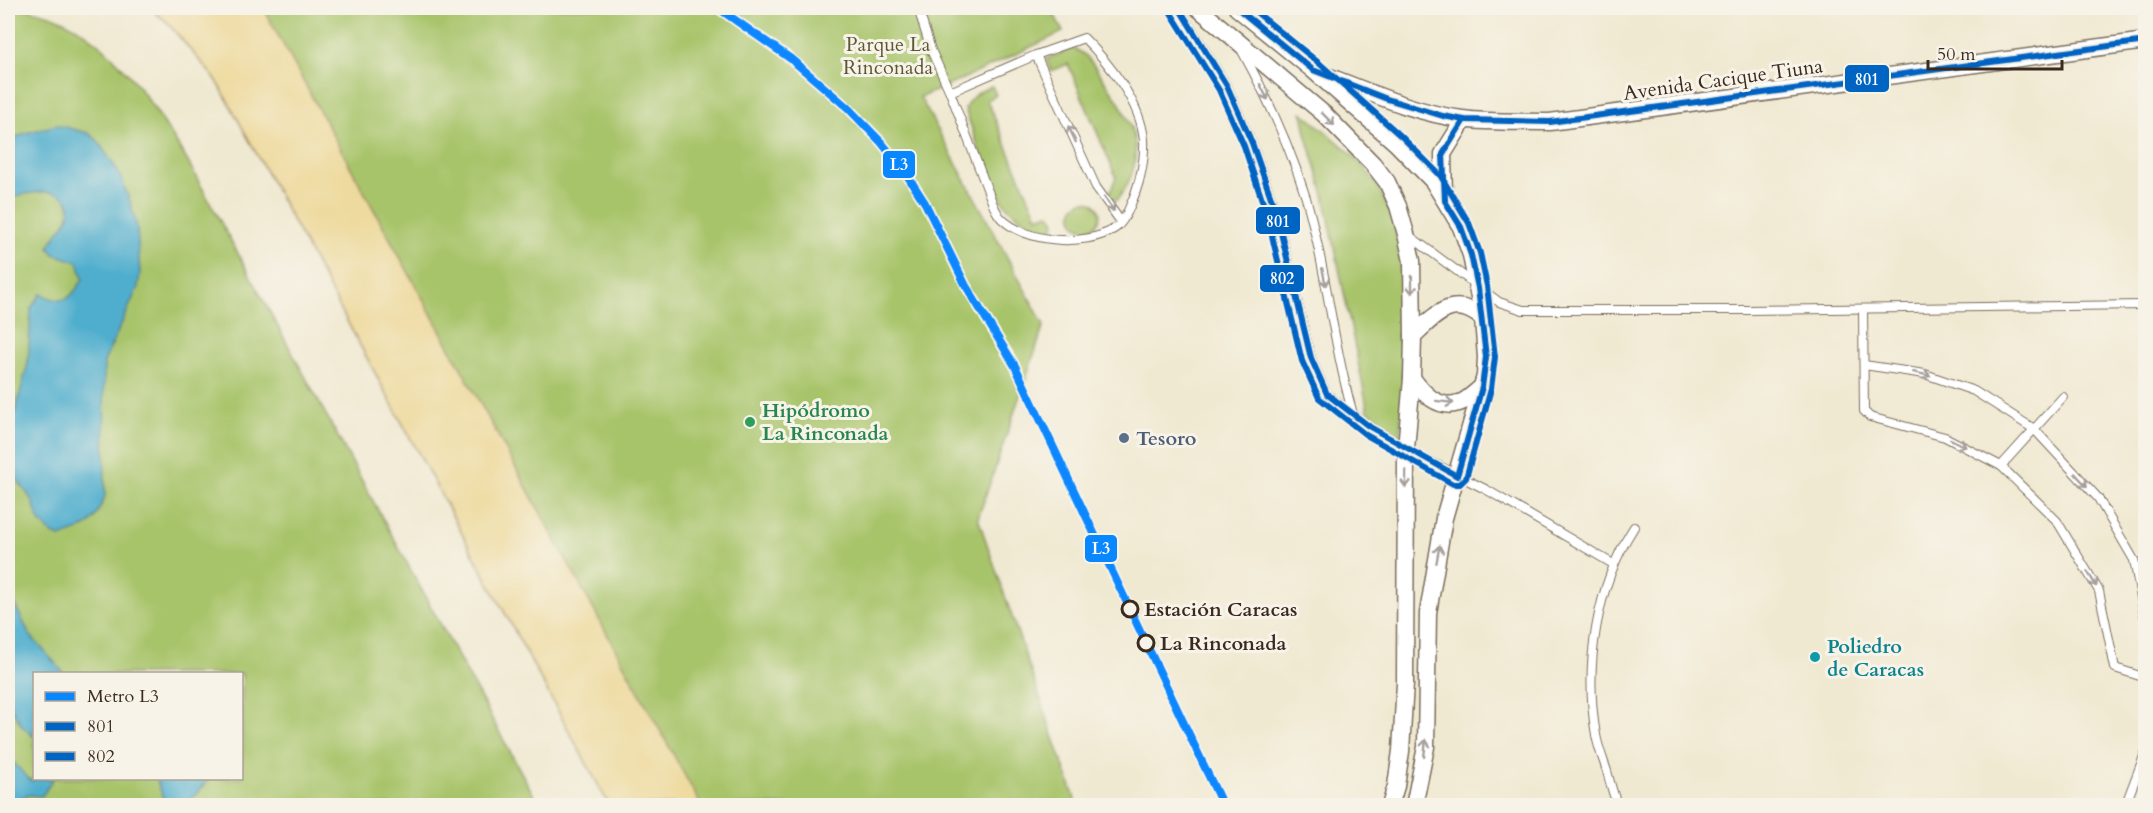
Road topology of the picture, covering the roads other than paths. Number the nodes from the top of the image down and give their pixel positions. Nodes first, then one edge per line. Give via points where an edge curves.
1 (918, 8) edge
2 (1179, 8) edge
3 (1198, 8) edge
4 (1237, 8) edge
5 (1236, 40) junction
6 (2145, 41) edge
7 (1036, 55) junction
8 (1312, 70) junction
9 (950, 92) junction
10 (1464, 120) junction
11 (1445, 201) junction
12 (1121, 222) junction
13 (1407, 234) junction
14 (1479, 288) junction
15 (2145, 305) edge
16 (1863, 309) junction
17 (1483, 320) junction
18 (1413, 336) junction
19 (1864, 365) junction
20 (1412, 378) junction
21 (1482, 387) junction
22 (2063, 397) dead end
23 (1353, 414) junction
24 (2034, 429) junction
25 (1406, 448) junction
26 (2001, 466) junction
27 (1457, 476) junction
28 (1634, 527) dead end
29 (1613, 564) junction
30 (2145, 624) edge
31 (2145, 678) edge
32 (2145, 751) edge
33 (1616, 805) edge
34 (1390, 806) edge
35 (1414, 806) edge
36 (2125, 806) edge

1 - 9 lane
2 - 23 lane via 1227,86 1252,143 1276,212 1311,358 1328,394
3 - 5 street
4 - 8 street
5 -> 13 street via 1324,114 1373,164 1387,182
5 -> 23 lane via 1266,93 1306,199
6 - 10 street, Avenida Cacique Tiuna via 1550,122
7 - 9 lane
7 - 12 lane via 1096,187
7 - 12 lane via 1084,38 1108,65 1134,108 1144,140 1142,173
8 - 10 street, Avenida Cacique Tiuna via 1387,99
8 - 11 street via 1396,143 1433,181
9 - 12 lane via 1001,218 1039,238 1085,240 1114,229
10 - 11 street via 1443,154
11 - 14 street via 1461,227
13 - 14 lane
13 -> 18 street via 1412,261
14 - 16 lane via 1499,302 1523,310
14 - 17 street
15 - 16 lane
16 - 19 lane
17 - 18 street via 1474,311 1459,306 1435,315
17 - 21 street via 1486,357
18 - 20 street
19 -> 24 lane via 1925,374 1974,391
19 -> 26 lane via 1862,403 1870,417 1945,437
20 -> 21 street via 1423,394 1448,404 1460,403
20 - 25 street
21 - 27 street
22 - 24 lane
23 - 25 lane
24 - 26 lane
24 -> 30 lane via 2098,498 2134,560
25 - 27 lane
25 -> 34 street via 1405,683 1401,751
26 -> 31 lane via 2058,521 2099,591 2115,668
27 - 29 lane
35 -> 27 street via 1426,747 1428,613 1444,518
28 - 29 lane
29 - 33 lane via 1599,611 1592,672 1596,736
32 - 36 lane

